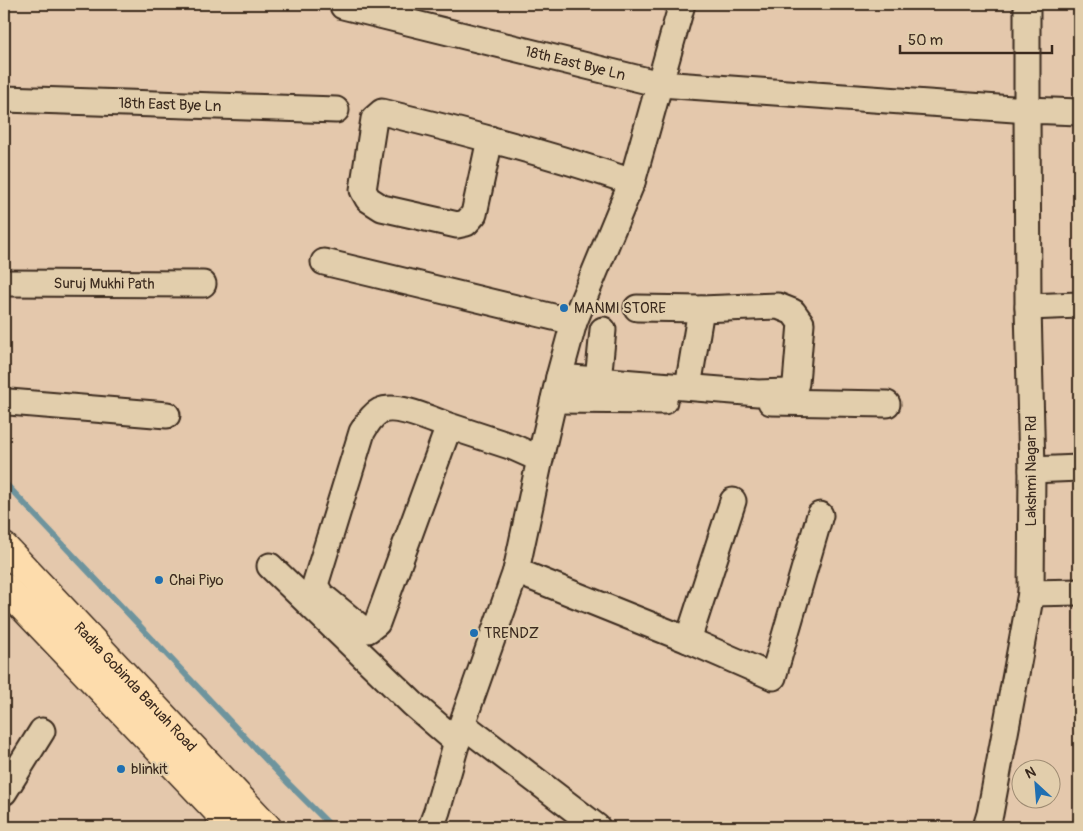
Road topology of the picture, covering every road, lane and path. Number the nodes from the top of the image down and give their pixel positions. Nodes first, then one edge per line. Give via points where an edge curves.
1 (682, 4) edge
2 (1027, 4) edge
3 (344, 6) dead end
4 (660, 84) junction
5 (4, 99) edge
6 (336, 110) dead end
7 (1026, 110) junction
8 (1079, 112) edge
9 (490, 139) junction
10 (632, 182) junction
11 (324, 262) dead end
12 (4, 283) edge
13 (203, 284) dead end
14 (1028, 306) junction
15 (1079, 306) edge
16 (637, 308) dead end
17 (701, 310) junction
18 (574, 322) junction
19 (603, 330) dead end
20 (598, 381) junction
21 (688, 387) junction
22 (556, 388) junction
23 (4, 403) edge
24 (887, 404) dead end
25 (167, 415) dead end
26 (449, 426) junction
27 (540, 459) junction
28 (1079, 468) edge
29 (1032, 470) junction
30 (733, 501) dead end
31 (820, 515) dead end
32 (4, 547) edge
33 (270, 566) dead end
34 (516, 571) junction
35 (4, 587) edge
36 (1079, 592) edge
37 (1031, 593) junction
38 (688, 640) junction
39 (42, 731) dead end
40 (460, 733) junction
41 (4, 792) edge
42 (233, 827) edge
43 (267, 827) edge
44 (431, 827) edge
45 (597, 827) edge
46 (986, 827) edge

1 - 4 street
2 - 7 street, Lakshmi Nagar Rd
3 - 4 street, 18th East Bye Ln
4 - 7 street, 18th East Bye Ln
4 - 10 street
5 - 6 street, 18th East Bye Ln
7 - 8 street, 18th East Bye Ln
7 - 14 street, Lakshmi Nagar Rd
9 - 9 street via 474,214 466,223 457,225 382,208 368,199 363,190 374,119 382,112
9 - 10 street
10 - 18 street
11 - 18 street
12 - 13 street, Suruj Mukhi Path
14 - 15 street
14 - 29 street, Lakshmi Nagar Rd
16 - 17 street
17 - 21 street
17 - 21 street via 778,306 793,312 801,323 796,383 794,389 786,392
18 - 22 street
19 - 20 street
20 - 21 street
20 - 22 street
22 - 24 street
22 - 27 street
23 - 25 street
26 - 26 street via 377,623 368,630 361,628 320,595 315,585 362,432 380,411 398,408
26 - 27 street
27 - 34 street
28 - 29 street
29 - 37 street, Lakshmi Nagar Rd
30 - 38 street
31 - 38 street via 773,677
32 - 43 main road, Radha Gobinda Baruah Road
33 - 40 street via 412,704
34 - 38 street
34 - 40 street
35 - 42 main road, Radha Gobinda Baruah Road
36 - 37 street
37 - 46 street, Lakshmi Nagar Rd
39 - 41 street
40 - 44 street
40 - 45 street

